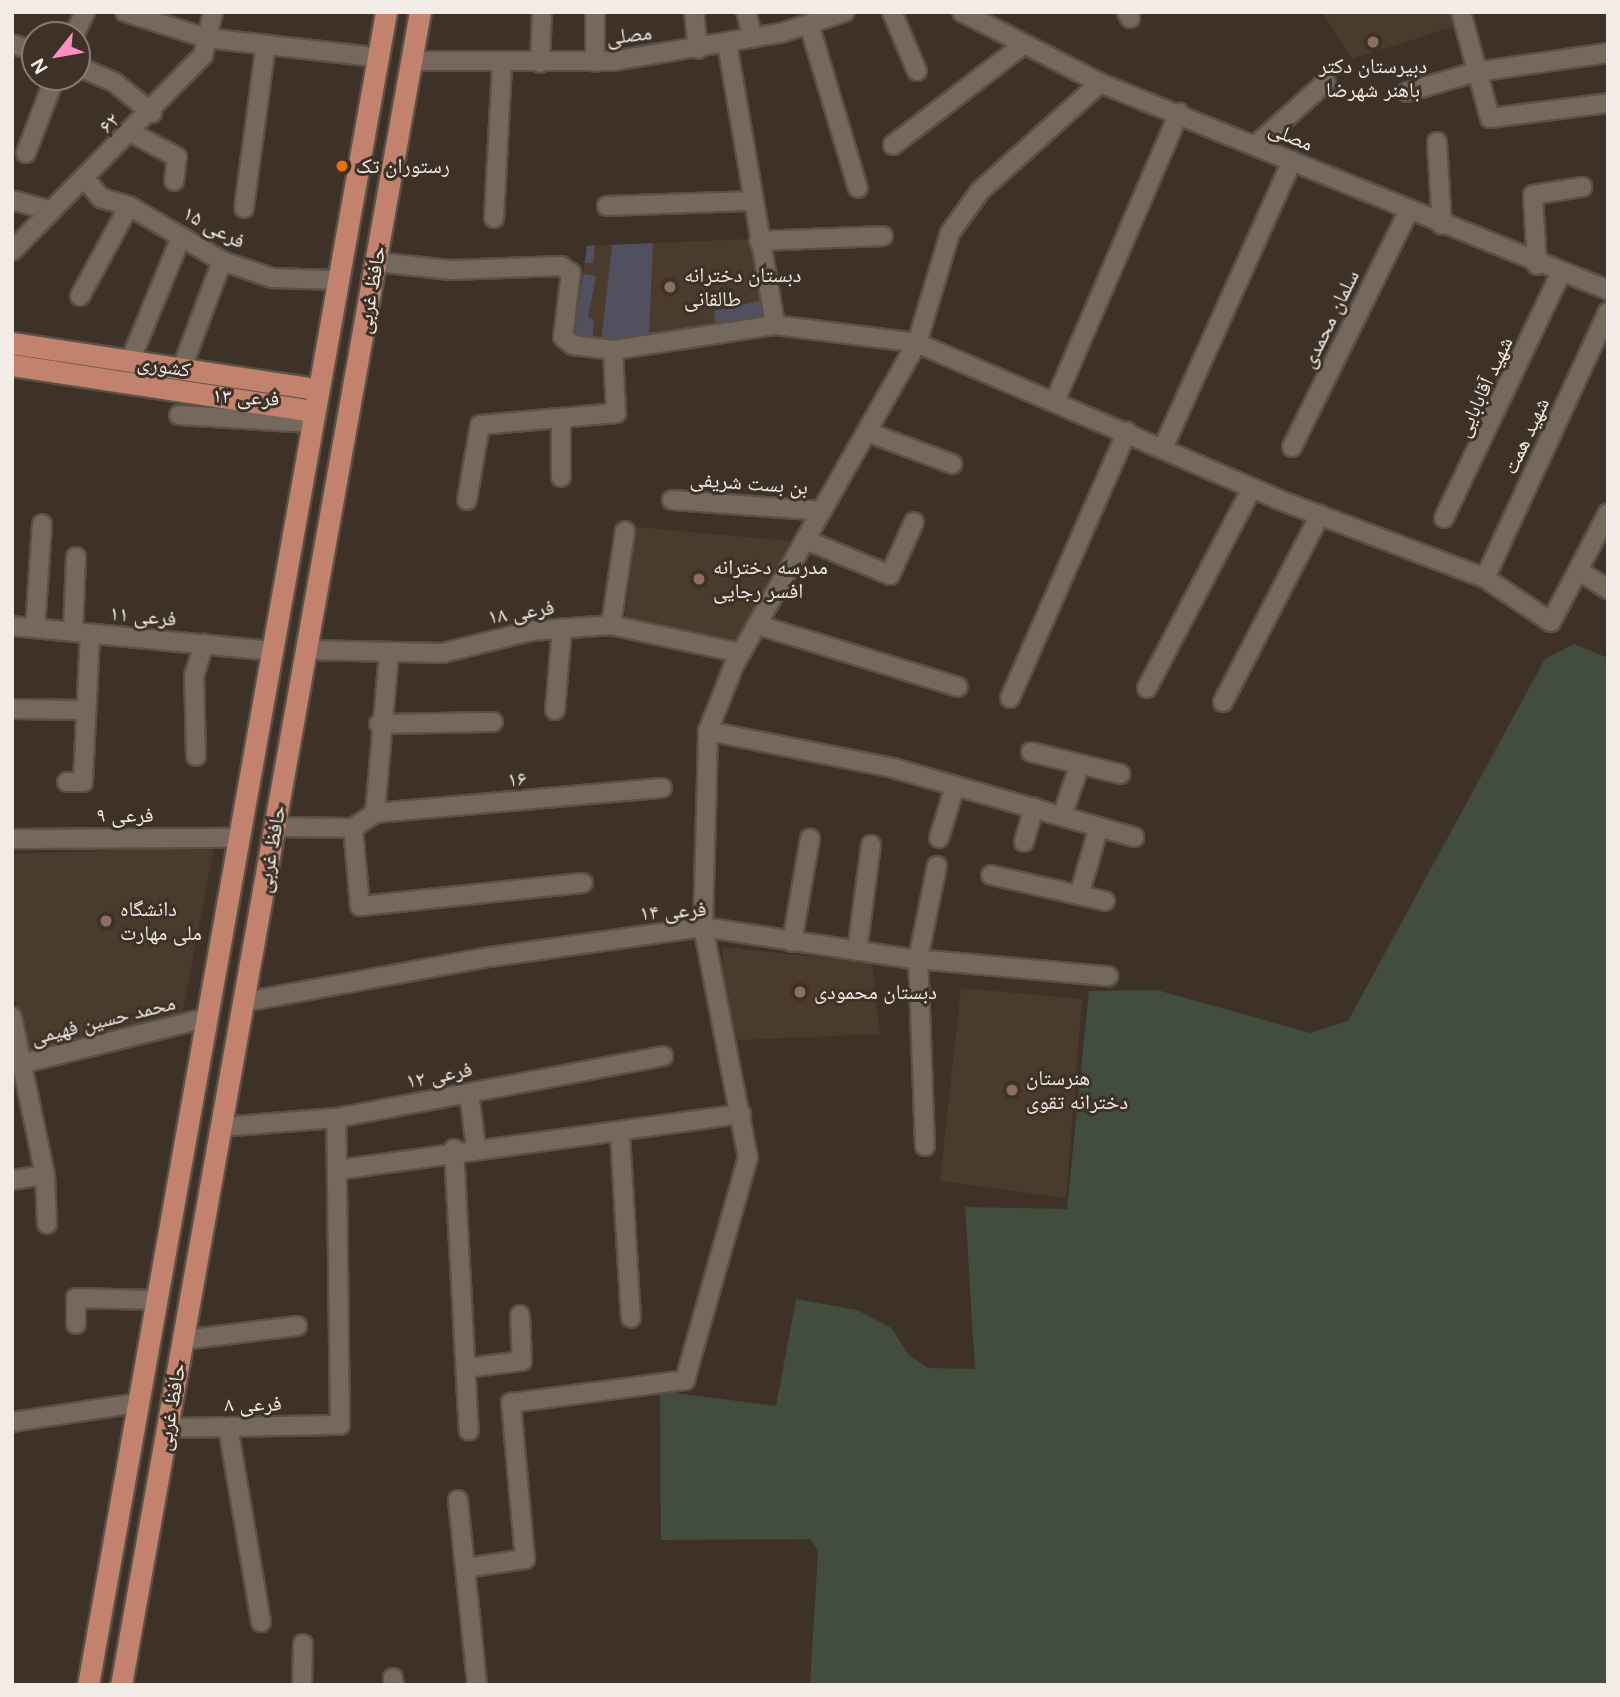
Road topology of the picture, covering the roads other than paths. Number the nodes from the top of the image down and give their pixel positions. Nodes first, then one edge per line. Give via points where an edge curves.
1 (125, 12) edge
2 (213, 12) edge
3 (386, 12) edge
4 (420, 12) edge
5 (542, 12) edge
6 (595, 12) edge
7 (694, 12) edge
8 (746, 12) edge
9 (845, 12) edge
10 (892, 12) edge
11 (961, 12) edge
12 (1461, 12) edge
13 (809, 24) junction
14 (206, 38) junction
15 (753, 38) junction
16 (727, 43) junction
17 (266, 44) junction
18 (1024, 44) junction
19 (698, 49) junction
20 (1608, 53) edge
21 (375, 57) junction
22 (412, 61) junction
23 (595, 62) junction
24 (502, 63) junction
25 (540, 63) junction
26 (917, 71) dead end
27 (91, 72) edge
28 (1476, 72) junction
29 (1326, 82) dead end
30 (1101, 83) junction
31 (50, 91) edge
32 (1407, 92) dead end
33 (1608, 103) edge
34 (152, 113) junction
35 (1180, 113) junction
36 (132, 132) junction
37 (1437, 142) dead end
38 (893, 145) dead end
39 (1256, 145) junction
40 (26, 153) dead end
41 (1293, 161) junction
42 (85, 178) junction
43 (174, 181) dead end
44 (1582, 187) dead end
45 (858, 188) dead end
46 (12, 200) edge
47 (752, 201) junction
48 (129, 206) junction
49 (607, 206) dead end
50 (244, 208) dead end
51 (1409, 210) junction
52 (52, 211) junction
53 (494, 218) dead end
54 (1442, 225) junction
55 (883, 236) dead end
56 (181, 237) junction
57 (759, 241) junction
58 (12, 251) edge
59 (222, 261) junction
60 (376, 262) junction
61 (1537, 265) junction
62 (1561, 273) junction
63 (335, 280) junction
64 (1608, 290) edge
65 (80, 296) dead end
66 (1608, 312) edge
67 (775, 325) junction
68 (12, 343) edge
69 (918, 343) junction
70 (613, 350) junction
71 (130, 361) junction
72 (12, 365) edge
73 (182, 369) junction
74 (317, 389) junction
75 (1055, 401) junction
76 (179, 415) dead end
77 (561, 418) junction
78 (310, 426) junction
79 (867, 432) junction
80 (1127, 432) junction
81 (1292, 447) dead end
82 (1163, 448) junction
83 (342, 454) junction
84 (952, 464) dead end
85 (561, 477) dead end
86 (1252, 488) junction
87 (297, 493) junction
88 (334, 500) junction
89 (467, 500) dead end
90 (672, 500) dead end
91 (822, 511) junction
92 (1608, 513) edge
93 (1320, 515) junction
94 (1444, 518) dead end
95 (914, 522) dead end
96 (42, 524) dead end
97 (625, 531) dead end
98 (806, 540) junction
99 (76, 557) dead end
100 (1579, 571) junction
101 (1485, 578) junction
102 (1608, 589) edge
103 (611, 625) junction
104 (758, 625) junction
105 (12, 626) edge
106 (35, 628) junction
107 (562, 628) junction
108 (81, 633) junction
109 (204, 644) junction
110 (307, 650) junction
111 (270, 651) junction
112 (389, 653) junction
113 (741, 653) junction
114 (958, 687) dead end
115 (1147, 688) dead end
116 (1010, 698) dead end
117 (1223, 702) dead end
118 (12, 709) edge
119 (86, 710) junction
120 (555, 710) dead end
121 (492, 722) dead end
122 (380, 724) junction
123 (708, 731) junction
124 (1031, 752) dead end
125 (196, 756) dead end
126 (1080, 764) junction
127 (1120, 774) dead end
128 (67, 782) dead end
129 (955, 786) junction
130 (662, 788) dead end
131 (1034, 807) junction
132 (1062, 816) junction
133 (364, 821) junction
134 (275, 827) junction
135 (1099, 827) junction
136 (1134, 836) dead end
137 (237, 838) junction
138 (939, 838) dead end
139 (12, 839) edge
140 (810, 839) dead end
141 (1024, 842) dead end
142 (871, 845) dead end
143 (937, 866) dead end
144 (991, 875) dead end
145 (583, 883) dead end
146 (1079, 895) junction
147 (1105, 901) dead end
148 (703, 927) junction
149 (792, 942) junction
150 (858, 951) junction
151 (918, 959) junction
152 (1108, 976) dead end
153 (244, 1002) junction
154 (12, 1017) edge
155 (206, 1018) junction
156 (663, 1056) dead end
157 (18, 1065) edge
158 (469, 1093) junction
159 (741, 1114) junction
160 (336, 1118) junction
161 (222, 1127) junction
162 (620, 1134) junction
163 (925, 1146) dead end
164 (476, 1148) junction
165 (454, 1149) junction
166 (337, 1170) junction
167 (45, 1175) junction
168 (12, 1180) edge
169 (47, 1224) dead end
170 (163, 1261) junction
171 (196, 1270) junction
172 (156, 1300) junction
173 (520, 1315) dead end
174 (631, 1318) dead end
175 (76, 1324) dead end
176 (297, 1326) dead end
177 (183, 1340) junction
178 (466, 1368) junction
179 (138, 1403) junction
180 (12, 1422) edge
181 (228, 1427) junction
182 (167, 1428) junction
183 (469, 1430) dead end
184 (458, 1500) dead end
185 (465, 1568) junction
186 (261, 1622) dead end
187 (303, 1644) dead end
188 (88, 1685) edge
189 (121, 1685) edge
190 (302, 1685) edge
191 (477, 1685) edge

1 - 14 street
2 - 14 street, ۶۲
3 - 21 main road, حافظ غربی
4 - 22 main road, حافظ غربی
5 - 25 street
6 - 23 street
7 - 19 street
8 - 15 street
9 - 13 street, مصلی
10 - 26 street
11 - 18 street, مصلی
12 - 28 street
13 - 15 street, مصلی
13 - 45 street
14 - 17 street
14 - 34 street, ۶۲ via 203,55
15 - 16 street, مصلی
16 - 19 street, مصلی
16 - 47 street
17 - 21 street
17 - 50 street
18 - 30 street, مصلی
18 - 38 street
19 - 23 street, مصلی
20 - 28 street
21 - 63 main road, حافظ غربی
22 - 24 street, مصلی
22 - 60 main road, حافظ غربی
23 - 25 street, مصلی
24 - 25 street, مصلی
24 - 53 street
27 - 34 street via 114,82
28 - 32 street
28 - 33 street via 1490,118
29 - 39 street
30 - 35 street, مصلی
30 - 69 street via 979,191 950,233
31 - 40 street
34 - 36 street, ۶۲
35 - 39 street, مصلی
35 - 75 street
36 - 42 street, ۶۲
36 - 43 street via 177,157
37 - 54 street
39 - 41 street, مصلی
41 - 51 street, مصلی
41 - 82 street
42 - 48 street, فرعی ۱۵ via 101,198
42 - 52 street, ۶۲
44 - 61 street via 1533,195
46 - 52 street
47 - 49 street
47 - 57 street
48 - 56 street, فرعی ۱۵
48 - 65 street
51 - 54 street, مصلی
51 - 81 street, سلمان محمدی
52 - 58 street, ۶۲
54 - 61 street, مصلی
55 - 57 street
56 - 59 street, فرعی ۱۵
56 - 71 street
57 - 67 street
59 - 63 street, فرعی ۱۵ via 272,278
59 - 73 street
60 - 70 street via 451,270 561,266 571,273 563,337 573,345
60 - 83 main road, حافظ غربی
61 - 62 street, مصلی
62 - 64 street, مصلی
62 - 94 street, شهید آقابابایی
63 - 74 main road, حافظ غربی
66 - 101 street, شهید همت
67 - 69 street
67 - 70 street
68 - 71 main road, کشوری
69 - 75 street
69 - 79 street
70 - 77 street via 615,413
71 - 73 main road, کشوری
72 - 78 main road, کشوری
73 - 74 main road, کشوری
74 - 78 main road, حافظ غربی
75 - 80 street
76 - 78 street, فرعی ۱۳
77 - 85 street
77 - 89 street via 480,425
78 - 83 main road, کشوری via 323,459
78 - 87 main road, حافظ غربی
79 - 84 street
79 - 91 street
80 - 82 street
80 - 116 street
82 - 86 street
83 - 88 main road, حافظ غربی
86 - 93 street
86 - 115 street
87 - 88 main road via 314,487
87 - 111 main road, حافظ غربی
88 - 110 main road, حافظ غربی
90 - 91 street, بن بست شریفی
91 - 98 street
92 - 100 street
93 - 101 street
93 - 117 street
95 - 98 street via 890,575
96 - 106 street
97 - 103 street
98 - 104 street
99 - 108 street
100 - 101 street via 1551,622
100 - 102 street
103 - 107 street, فرعی ۱۸
103 - 113 street, فرعی ۱۸
104 - 113 street
104 - 114 street
105 - 106 street, فرعی ۱۱
106 - 108 street, فرعی ۱۱
107 - 112 street, فرعی ۱۸ via 443,653
107 - 120 street
108 - 109 street, فرعی ۱۱
108 - 119 street
109 - 111 street, فرعی ۱۱
109 - 125 street via 194,676
110 - 112 street, فرعی ۱۸
110 - 134 main road, حافظ غربی
111 - 137 main road, حافظ غربی
112 - 122 street
113 - 123 street
118 - 119 street
119 - 128 street via 82,782
121 - 122 street
122 - 133 street
123 - 129 street
123 - 148 street
124 - 126 street
126 - 127 street
126 - 132 street
129 - 131 street
129 - 138 street
130 - 133 street, ۱۶
131 - 132 street
131 - 141 street
132 - 135 street
133 - 134 street, ۱۶
133 - 145 street via 360,906
134 - 153 main road, حافظ غربی
135 - 136 street
135 - 146 street
137 - 139 street, فرعی ۹
137 - 155 main road, حافظ غربی
140 - 149 street
142 - 150 street
143 - 151 street
144 - 146 street
146 - 147 street
148 - 149 street, فرعی ۱۴
148 - 153 street, فرعی ۱۴ via 490,957
148 - 159 street
149 - 150 street, فرعی ۱۴
150 - 151 street, فرعی ۱۴
151 - 152 street, فرعی ۱۴
151 - 163 street
153 - 161 main road, حافظ غربی
154 - 157 street
155 - 157 street, محمد حسین فهیمی
155 - 170 main road, حافظ غربی
156 - 158 street, فرعی ۱۲
157 - 167 street
158 - 160 street, فرعی ۱۲
158 - 164 street
159 - 162 street
159 - 185 street via 748,1158 685,1380 511,1403 525,1559
160 - 161 street, فرعی ۱۲
160 - 166 street
161 - 171 main road, حافظ غربی
162 - 164 street
162 - 174 street
164 - 165 street
165 - 166 street
165 - 178 street
166 - 181 street, فرعی ۸ via 340,1425
167 - 168 street
167 - 169 street
170 - 171 main road
170 - 172 main road, حافظ غربی
171 - 177 main road, حافظ غربی
172 - 175 street via 76,1298
172 - 179 main road, حافظ غربی
173 - 178 street via 522,1361
176 - 177 street
177 - 182 main road, حافظ غربی
178 - 183 street
179 - 180 street
179 - 188 main road, حافظ غربی
181 - 182 street, فرعی ۸
181 - 186 street
182 - 189 main road, حافظ غربی
184 - 185 street
185 - 191 street
187 - 190 street

